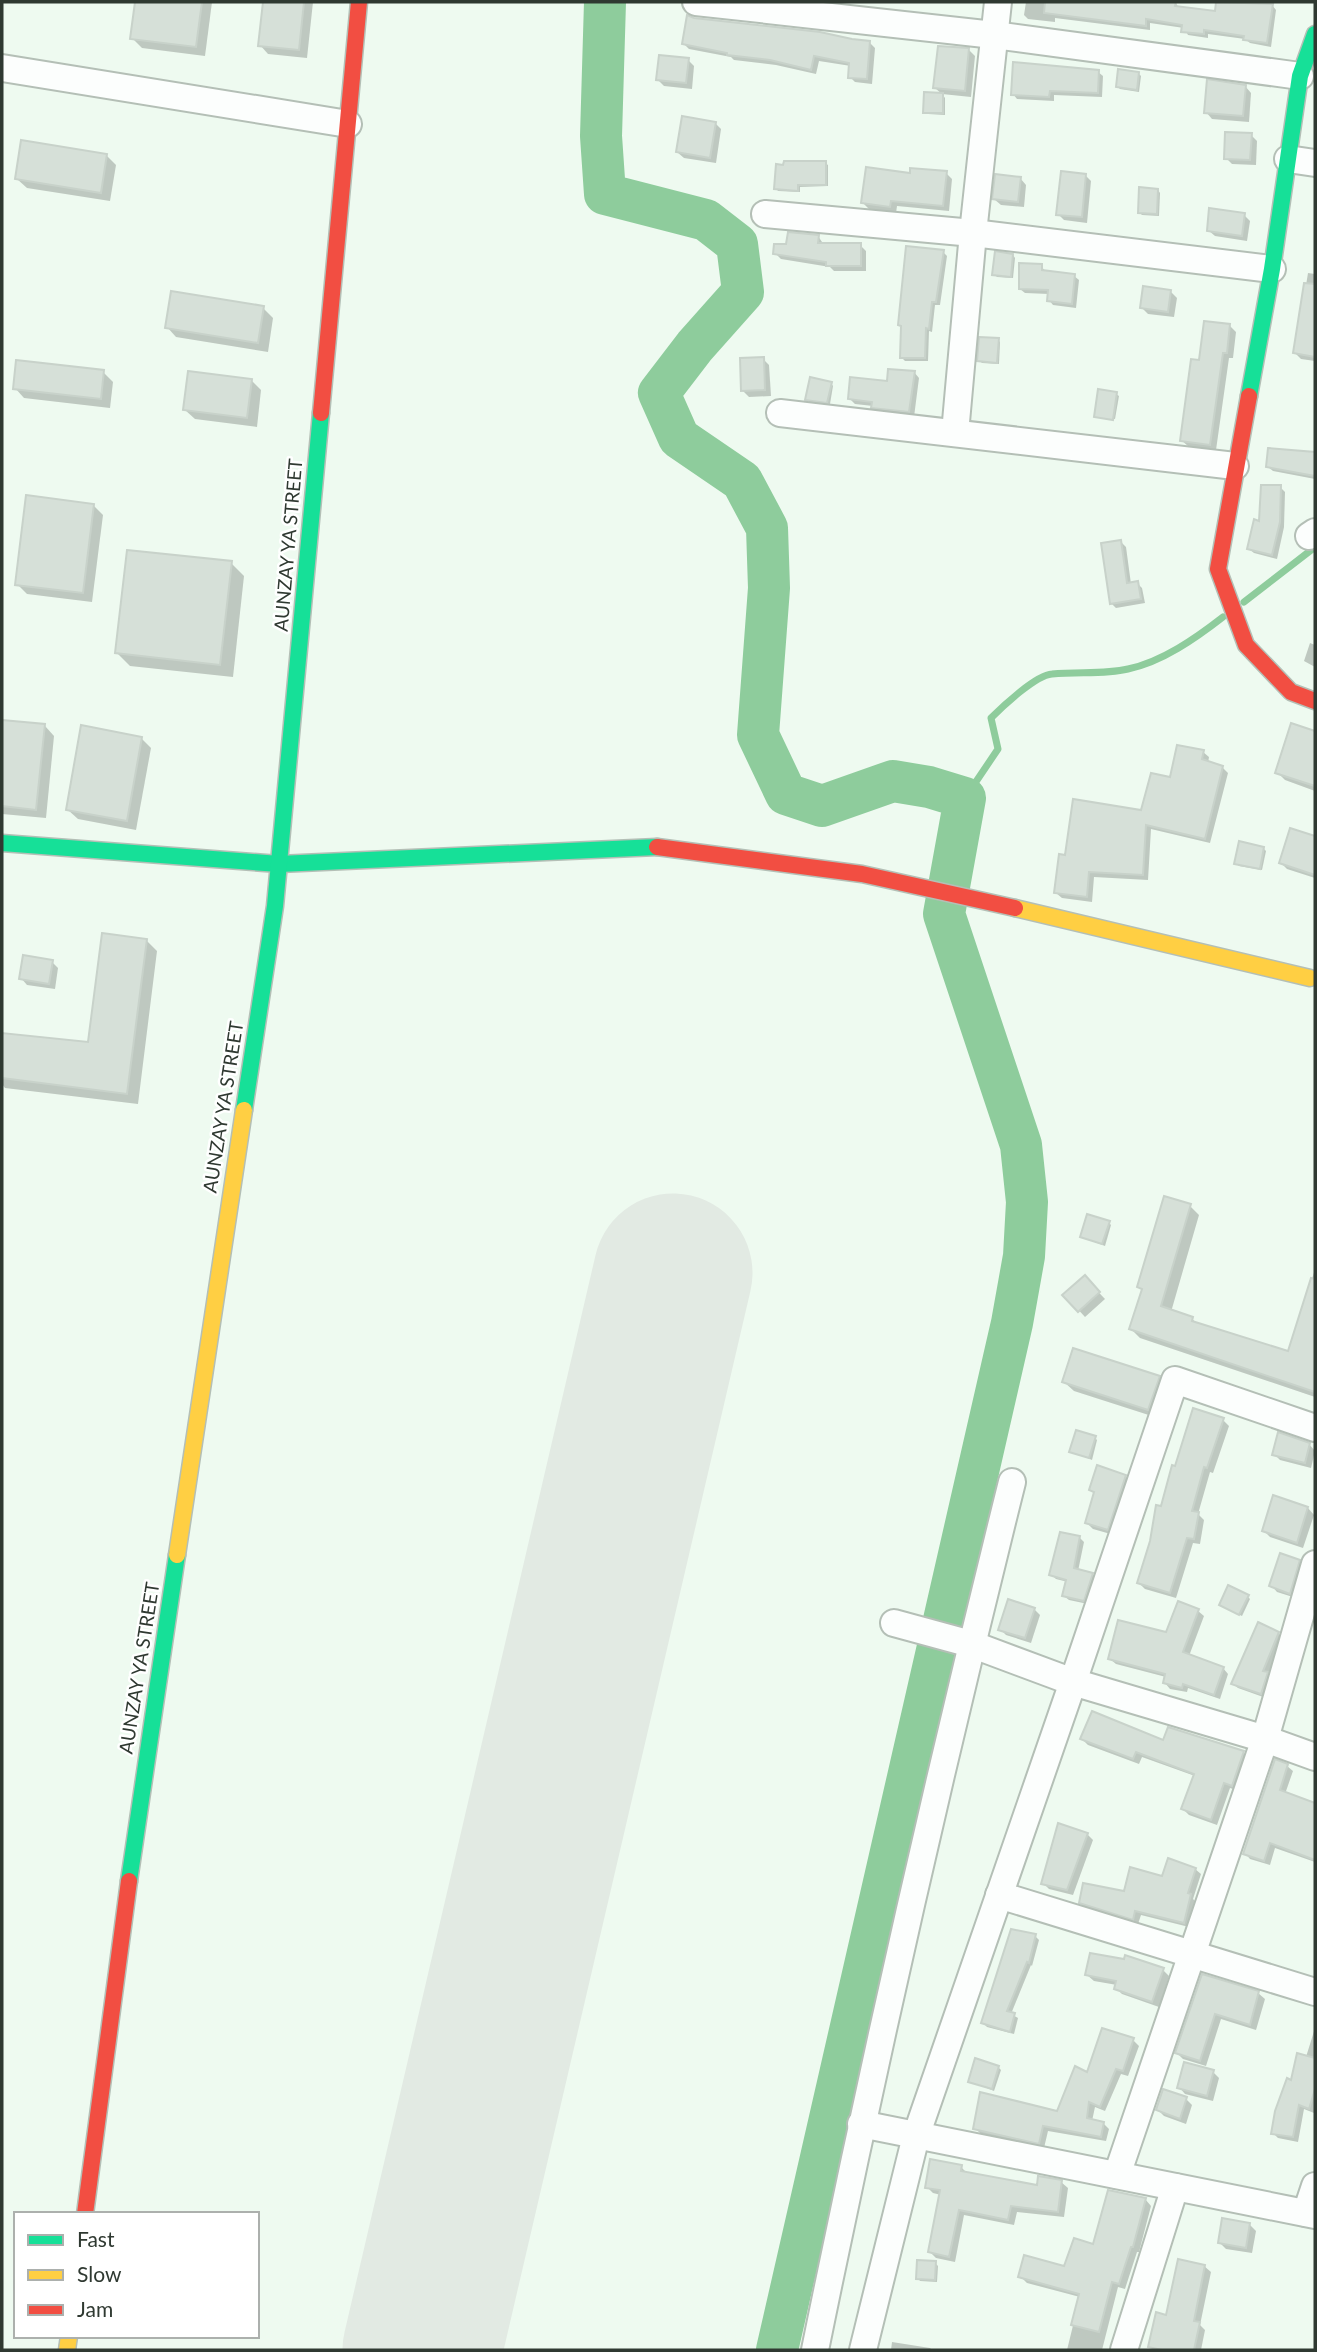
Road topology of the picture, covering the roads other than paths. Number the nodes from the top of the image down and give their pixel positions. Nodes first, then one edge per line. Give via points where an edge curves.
1 (359, 2) edge
2 (696, 2) edge
3 (998, 2) edge
4 (1315, 34) edge
5 (994, 35) junction
6 (2, 68) edge
7 (1300, 76) junction
8 (348, 124) junction
9 (1288, 159) junction
10 (1315, 163) edge
11 (765, 214) dead end
12 (973, 233) junction
13 (1272, 269) junction
14 (780, 413) dead end
15 (955, 433) junction
16 (1235, 466) junction
17 (1315, 701) edge
18 (2, 843) edge
19 (279, 864) junction
20 (1314, 974) edge
21 (1315, 1428) edge
22 (1012, 1482) dead end
23 (1315, 1564) edge
24 (894, 1623) dead end
25 (971, 1644) junction
26 (1073, 1682) junction
27 (1265, 1739) junction
28 (1315, 1757) edge
29 (999, 1895) junction
30 (1193, 1954) junction
31 (1315, 1992) edge
32 (861, 2124) junction
33 (916, 2136) junction
34 (1117, 2175) junction
35 (1315, 2186) edge
36 (1175, 2187) junction
37 (85, 2212) edge
38 (1311, 2214) edge
39 (815, 2350) edge
40 (863, 2350) edge
41 (1124, 2350) edge

1 - 8 street, AUNZAY YA STREET
2 - 5 street
3 - 5 street
4 - 7 street
5 - 7 street
5 - 12 street
6 - 8 street
7 - 9 street
8 - 19 street, AUNZAY YA STREET
9 - 10 street
9 - 13 street
11 - 12 street
12 - 13 street
12 - 15 street
13 - 16 street
14 - 15 street
15 - 16 street
16 - 17 street via 1218,569 1246,645 1291,692
18 - 19 street
19 - 20 street via 650,846 862,874
19 - 37 street, AUNZAY YA STREET via 140,1799
21 - 26 street via 1175,1380
22 - 25 street
23 - 27 street
24 - 25 street
25 - 26 street
25 - 32 street
26 - 27 street
26 - 29 street
27 - 28 street
27 - 30 street
29 - 30 street
29 - 33 street
30 - 31 street
30 - 34 street
32 - 33 street
32 - 39 street
33 - 34 street
33 - 40 street
34 - 36 street
35 - 38 street
36 - 38 street
36 - 41 street

